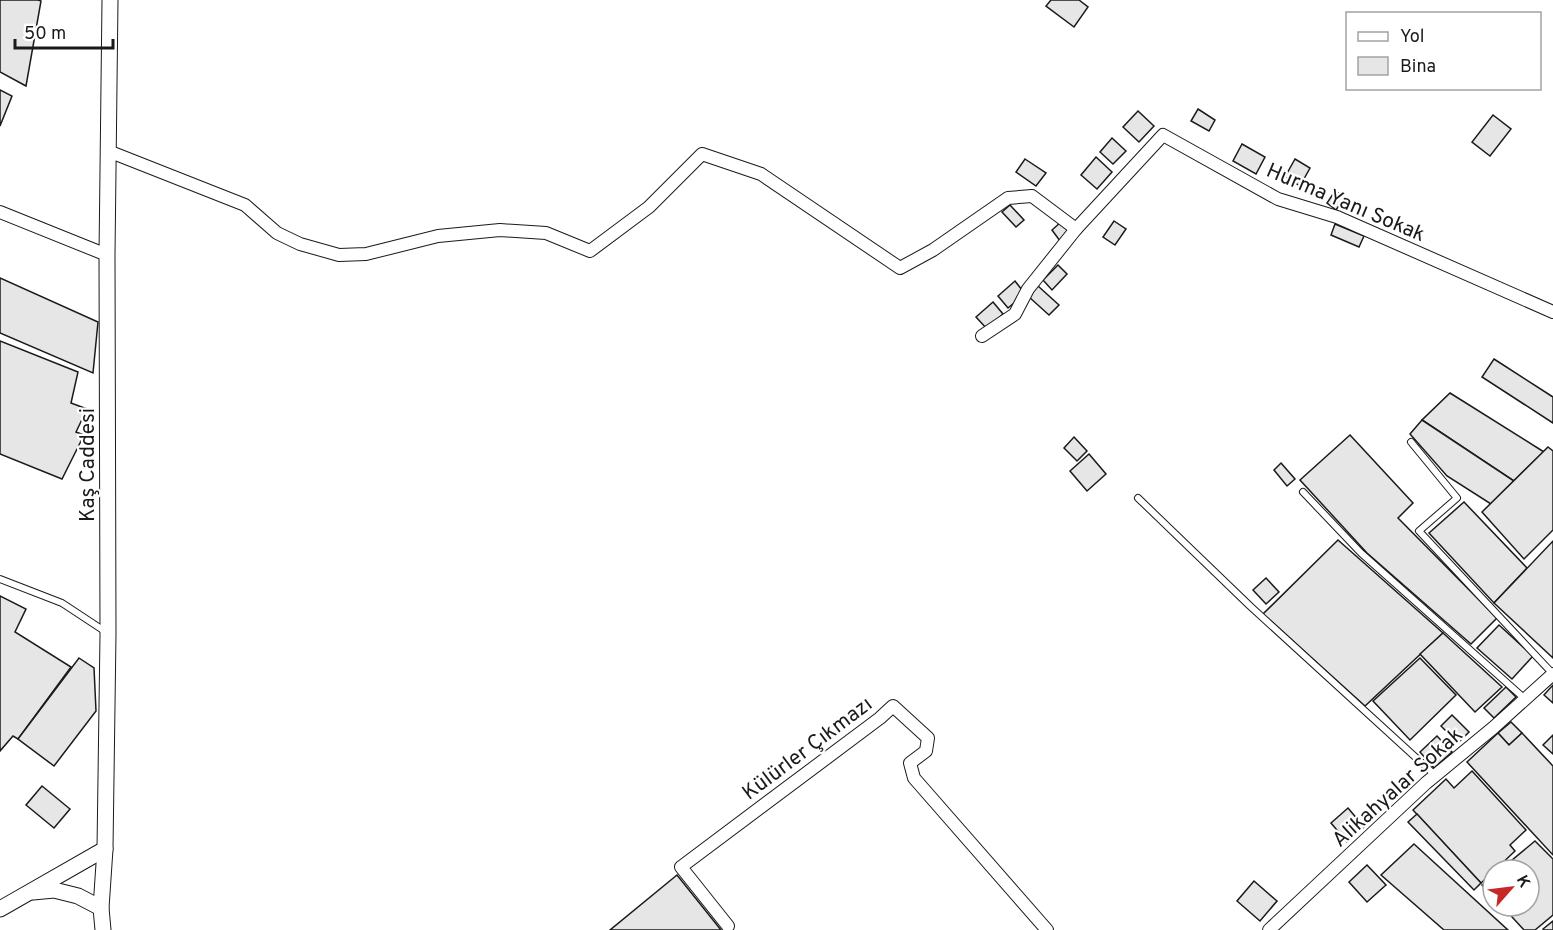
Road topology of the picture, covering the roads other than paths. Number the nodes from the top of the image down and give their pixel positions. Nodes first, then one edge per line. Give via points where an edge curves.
1 (110, 0) edge
2 (108, 151) junction
3 (0, 212) edge
4 (1076, 229) junction
5 (107, 255) junction
6 (1553, 312) edge
7 (982, 336) dead end
8 (1411, 442) dead end
9 (1303, 492) dead end
10 (1138, 498) dead end
11 (0, 579) edge
12 (108, 634) junction
13 (1553, 674) edge
14 (1525, 699) junction
15 (1435, 776) junction
16 (105, 849) junction
17 (27, 893) junction
18 (100, 908) junction
19 (0, 909) edge
20 (728, 926) dead end
21 (104, 930) edge
22 (1047, 930) edge
23 (1269, 930) edge

1 - 2 street, Kaş Caddesi
2 - 4 street via 245,205 278,233 339,255 366,254 438,236 500,230 546,233 590,250 649,207 702,154 761,174 900,268 1008,198 1032,196
2 - 5 street, Kaş Caddesi
3 - 5 street
4 - 6 street, Hurma Yanı Sokak via 1163,135 1278,199 1337,217
4 - 7 street via 1028,289 1015,314
5 - 12 street, Kaş Caddesi
8 - 13 lane via 1456,498 1419,531
9 - 14 lane via 1361,553
10 - 15 lane
11 - 12 lane via 62,603
12 - 16 street, Kaş Caddesi
13 - 14 street, Alikahyalar Sokak
14 - 15 street, Alikahyalar Sokak
15 - 23 street, Alikahyalar Sokak
16 - 17 street
16 - 18 street, Kaş Caddesi
17 - 18 street via 54,890 78,896
17 - 19 street
18 - 21 street, Kaş Caddesi
20 - 22 street, Külürler Çıkmazı via 681,867 893,706 928,738 926,751 910,763 914,778

